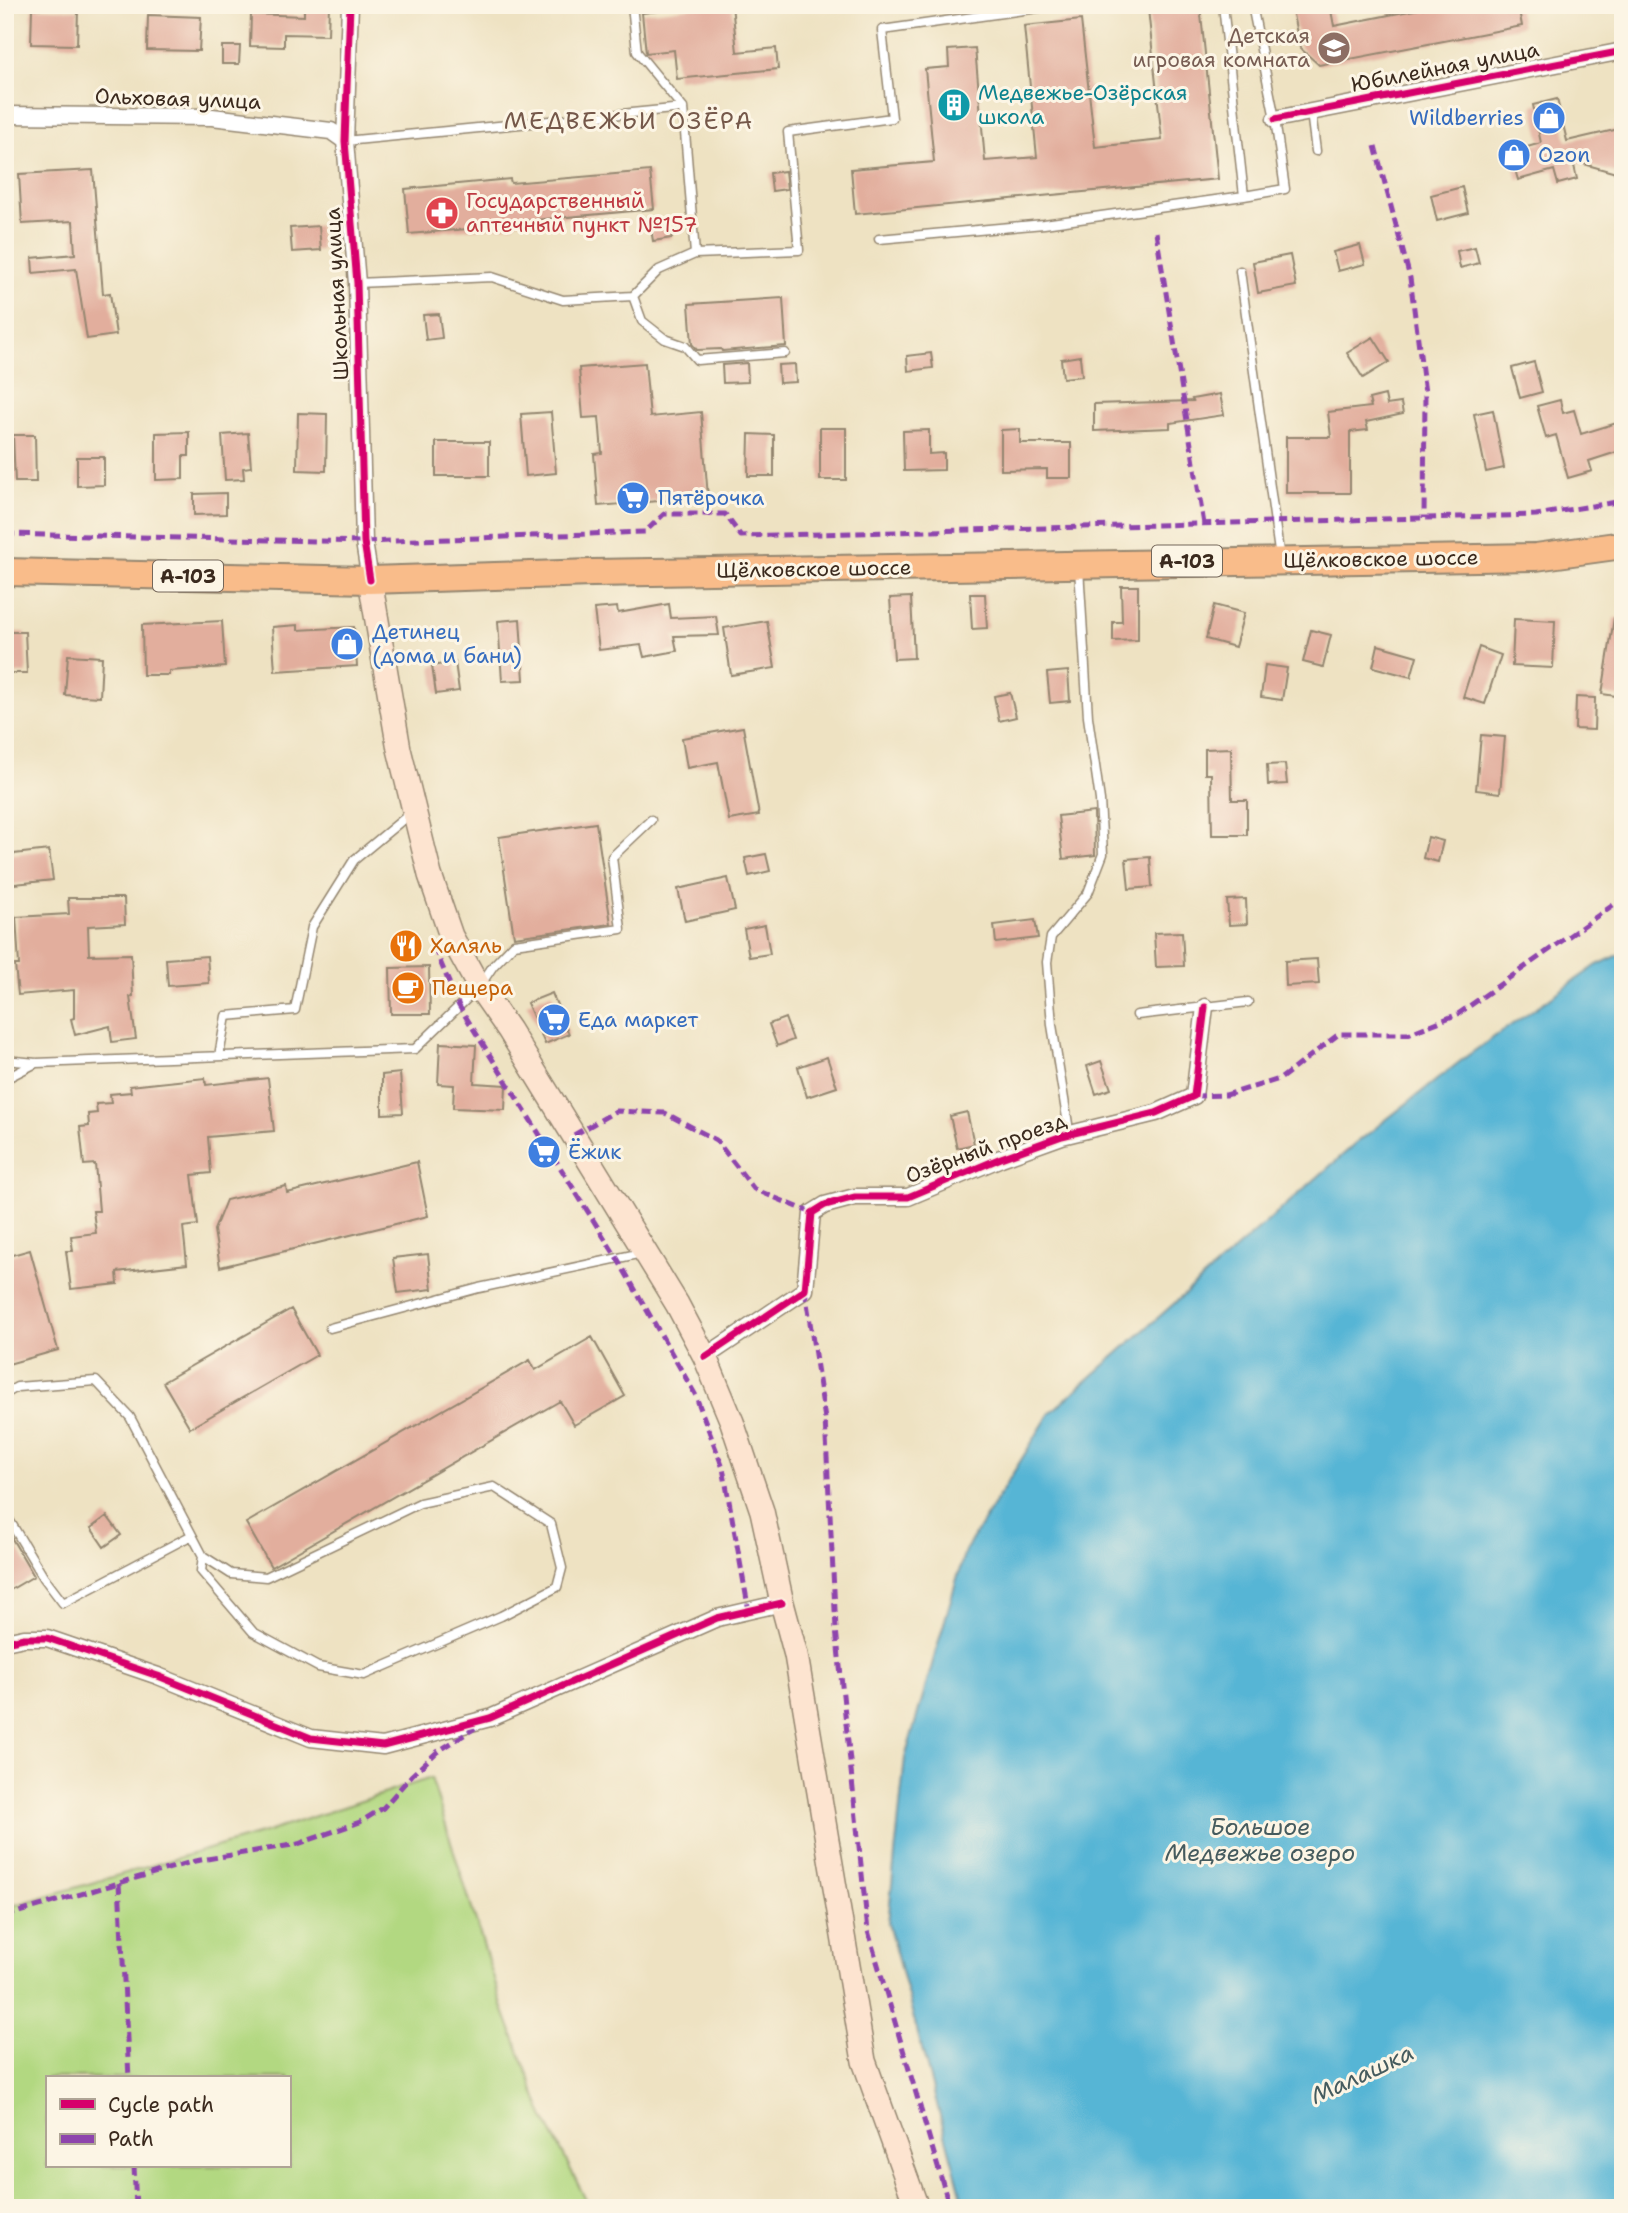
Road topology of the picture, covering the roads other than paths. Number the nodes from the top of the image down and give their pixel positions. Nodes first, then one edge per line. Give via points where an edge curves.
1 (350, 5) edge
2 (632, 5) edge
3 (1059, 5) edge
4 (1223, 5) edge
5 (1252, 5) edge
6 (1623, 51) edge
7 (683, 108) junction
8 (1311, 112) junction
9 (5, 115) edge
10 (1275, 119) junction
11 (345, 141) junction
12 (1316, 151) dead end
13 (1244, 196) junction
14 (879, 239) dead end
15 (695, 254) junction
16 (1240, 271) dead end
17 (357, 283) junction
18 (633, 296) junction
19 (785, 353) dead end
20 (1623, 545) edge
21 (1280, 559) junction
22 (1078, 563) junction
23 (5, 572) edge
24 (370, 580) junction
25 (414, 810) junction
26 (651, 820) dead end
27 (479, 987) junction
28 (1248, 1002) dead end
29 (1205, 1007) junction
30 (1137, 1015) dead end
31 (219, 1056) junction
32 (5, 1060) edge
33 (36, 1063) junction
34 (5, 1079) edge
35 (1062, 1136) junction
36 (645, 1252) junction
37 (330, 1328) dead end
38 (705, 1357) junction
39 (5, 1394) edge
40 (5, 1513) edge
41 (192, 1535) junction
42 (204, 1556) junction
43 (782, 1603) junction
44 (5, 1642) edge
45 (917, 2208) edge

1 - 11 street, Школьная улица
2 - 7 lane via 637,52
3 - 15 lane via 882,30 892,118 788,132 799,250
4 - 13 lane
5 - 10 lane
6 - 8 street, Юбилейная улица
7 - 11 lane
7 - 15 lane
8 - 10 street, Юбилейная улица
8 - 12 lane
9 - 11 street, Ольховая улица via 212,117 331,131
10 - 13 lane via 1285,189
11 - 17 street, Школьная улица
13 - 14 lane
15 - 18 lane via 659,270
16 - 21 lane
17 - 18 lane via 492,277 563,300
17 - 24 street, Школьная улица via 364,542
18 - 19 lane via 642,321 664,339 685,346 697,359
20 - 21 main road, Щёлковское шоссе / А-103 via 1536,557
21 - 22 main road, Щёлковское шоссе / А-103
22 - 24 main road, Щёлковское шоссе / А-103
22 - 35 lane via 1103,854 1088,893 1051,937 1047,962 1068,1124
23 - 24 main road, Щёлковское шоссе / А-103
24 - 25 main road
25 - 27 main road via 451,936
25 - 31 lane via 354,860 312,927 295,1010 226,1016
26 - 27 lane via 612,858 621,929 514,944
27 - 31 lane via 415,1048
27 - 36 main road
28 - 29 lane
29 - 30 lane
29 - 35 street, Озёрный проезд via 1194,1096 1156,1113
31 - 33 lane
32 - 33 lane
33 - 34 lane
35 - 38 street, Озёрный проезд via 908,1197 855,1197 812,1213 805,1290
36 - 37 lane via 479,1288
36 - 38 main road
38 - 43 main road via 762,1511
39 - 41 lane via 17,1387 96,1381 130,1417
40 - 41 lane via 63,1603
41 - 42 lane
42 - 42 lane via 231,1574 266,1577 420,1503 495,1487 551,1524 562,1568 557,1587 364,1675 318,1667 253,1632 201,1571
43 - 44 street via 717,1618 489,1718 383,1746 311,1738 158,1676 47,1638
43 - 45 main road via 796,1655 864,2061

